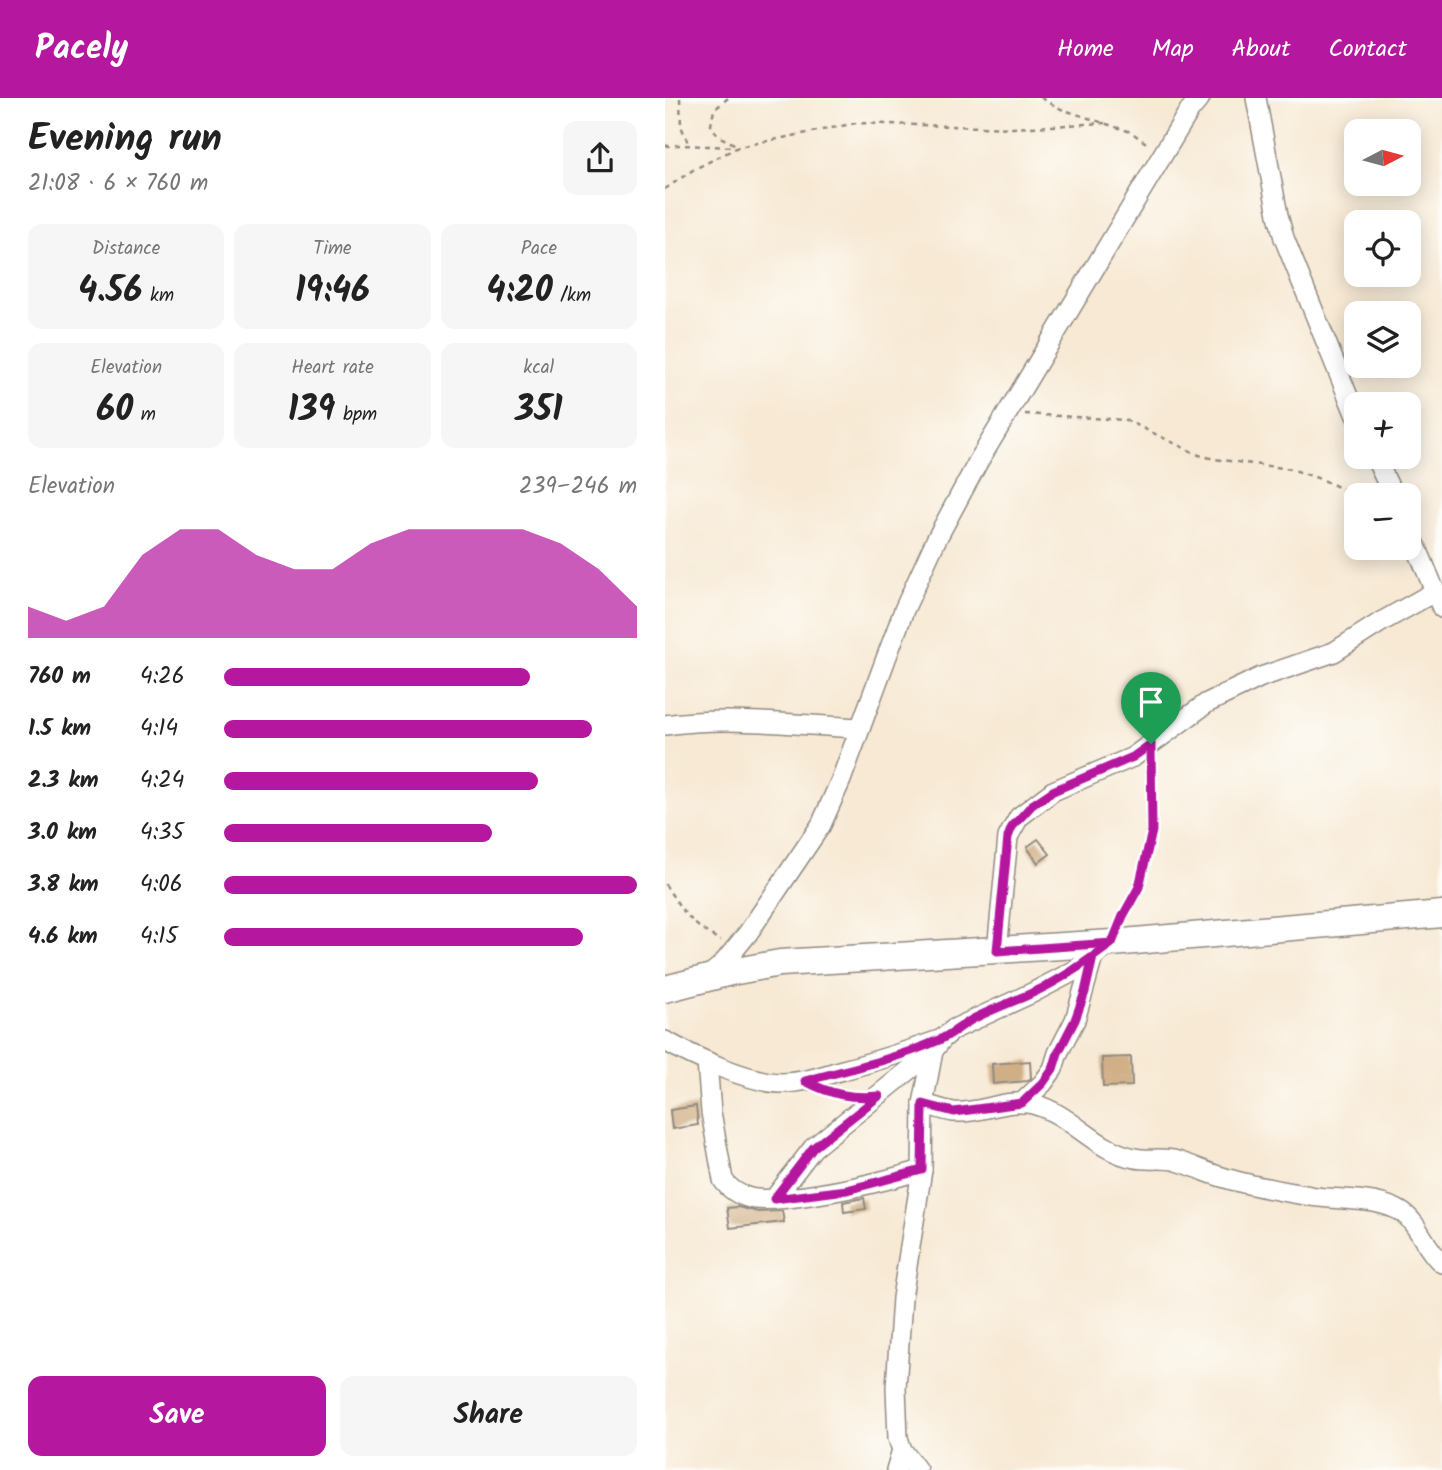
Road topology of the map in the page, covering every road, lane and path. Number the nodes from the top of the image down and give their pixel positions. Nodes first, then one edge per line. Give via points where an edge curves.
1 (680, 98) edge
2 (728, 98) edge
3 (1041, 98) edge
4 (1201, 98) edge
5 (1256, 98) edge
6 (1105, 123) junction
7 (689, 145) junction
8 (665, 146) edge
9 (739, 147) junction
10 (1163, 155) junction
11 (665, 189) edge
12 (1346, 392) edge
13 (1007, 413) junction
14 (1344, 490) edge
15 (1421, 557) edge
16 (1439, 600) edge
17 (665, 725) edge
18 (860, 728) junction
19 (1151, 744) junction
20 (665, 884) edge
21 (1442, 914) edge
22 (739, 946) junction
23 (1103, 950) junction
24 (997, 951) junction
25 (704, 980) junction
26 (665, 989) edge
27 (665, 1041) edge
28 (937, 1045) junction
29 (707, 1062) junction
30 (805, 1081) junction
31 (879, 1096) junction
32 (1022, 1103) junction
33 (923, 1104) junction
34 (922, 1170) junction
35 (774, 1199) junction
36 (1442, 1263) edge
37 (902, 1450) junction
38 (897, 1470) edge
39 (916, 1470) edge

1 - 7 path via 681,126
2 - 9 path via 714,110 711,125 718,136
3 - 6 path
4 - 10 street
5 - 12 street via 1284,238
6 - 9 path via 1013,128 856,124
6 - 10 path via 1131,132
7 - 8 path
7 - 9 path
9 - 11 path
10 - 13 street
13 - 14 path via 1126,421 1199,455 1291,469
13 - 18 street via 936,540
15 - 16 street
16 - 19 street via 1381,622 1335,653 1261,677 1207,703
17 - 18 street via 741,722
18 - 22 street via 821,825
19 - 23 path via 1152,831 1139,887
19 - 24 street via 1133,757 1053,791 1012,827
20 - 22 path via 701,929
21 - 23 main road
22 - 25 street
23 - 24 main road
23 - 28 street via 1074,971 954,1029
23 - 32 street via 1053,1069
24 - 25 main road via 781,963
25 - 26 main road
27 - 29 street
28 - 30 street
28 - 31 street
28 - 33 street
29 - 30 street via 768,1082
29 - 35 street via 723,1180 740,1195
30 - 31 path via 850,1097
31 - 35 street via 813,1148
32 - 33 street via 954,1112
32 - 36 street via 1063,1118 1112,1152 1177,1161 1237,1181 1404,1213
33 - 34 street
34 - 35 street via 847,1190
34 - 37 street via 900,1320 896,1388
37 - 38 street
37 - 39 street

